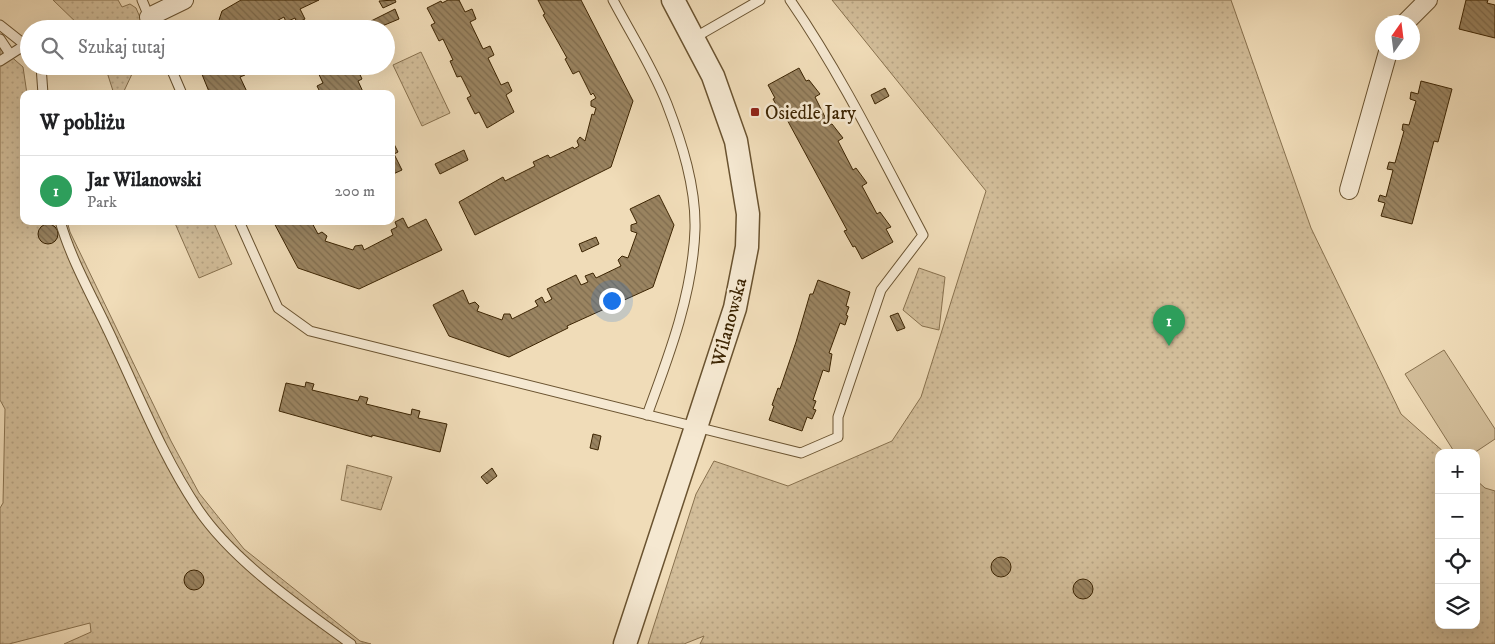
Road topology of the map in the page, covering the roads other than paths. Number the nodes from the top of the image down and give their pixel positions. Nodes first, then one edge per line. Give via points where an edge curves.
1 (142, 0) edge
2 (184, 0) edge
3 (613, 0) edge
4 (674, 0) edge
5 (760, 0) edge
6 (790, 0) edge
7 (1428, 0) edge
8 (1413, 15) edge
9 (151, 20) edge
10 (156, 20) edge
11 (0, 25) edge
12 (694, 38) junction
13 (0, 39) edge
14 (20, 41) edge
15 (20, 49) edge
16 (10, 54) junction
17 (1386, 60) edge
18 (0, 61) edge
19 (42, 75) edge
20 (174, 75) edge
21 (44, 90) edge
22 (180, 90) edge
23 (1349, 190) dead end
24 (62, 225) edge
25 (241, 225) edge
26 (647, 415) junction
27 (697, 428) junction
28 (351, 644) edge
29 (624, 644) edge

1 - 9 lane
2 - 10 street
3 - 26 lane via 667,103 686,160 695,228 686,297
4 - 12 street, Wilanowska
5 - 12 lane
6 - 27 lane via 857,112 923,235 881,290 838,417 838,436 801,453
7 - 8 street
11 - 14 lane
12 - 27 street, Wilanowska via 723,99 736,141 748,214 746,247 735,308
13 - 16 lane
15 - 16 lane
16 - 18 lane
17 - 23 street
19 - 21 lane
20 - 22 lane
24 - 28 lane via 174,471 199,510 228,544 289,597
25 - 26 lane via 278,308 310,331
26 - 27 lane
27 - 29 street, Wilanowska

